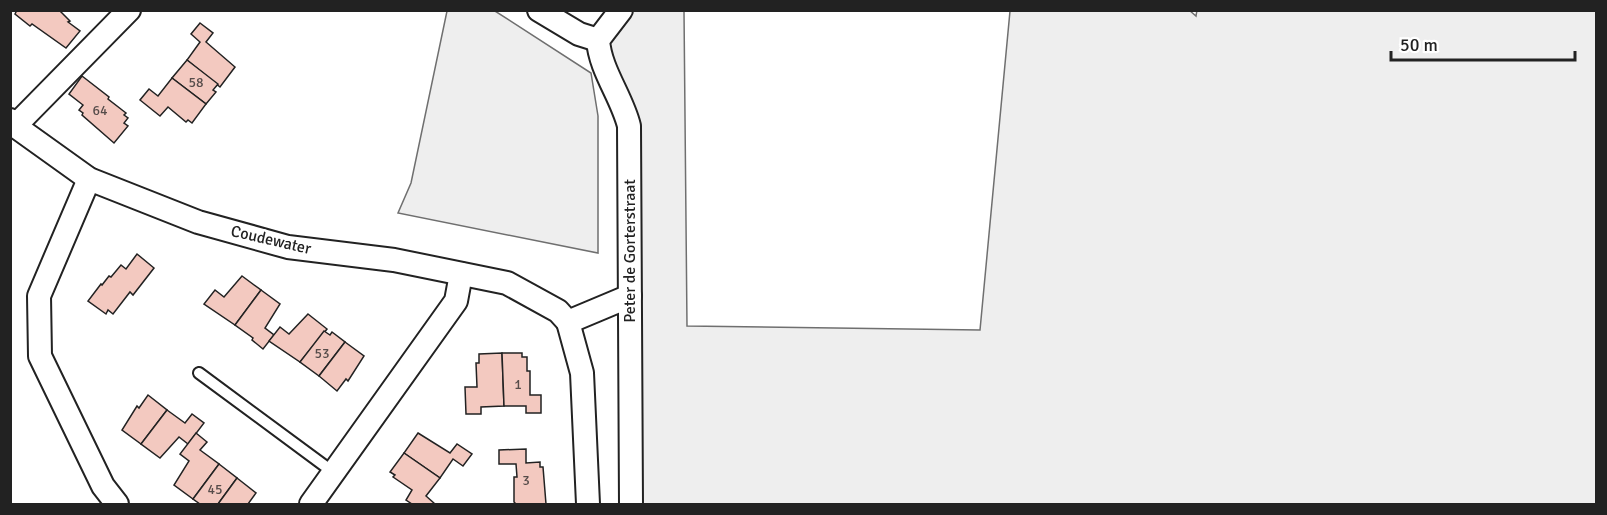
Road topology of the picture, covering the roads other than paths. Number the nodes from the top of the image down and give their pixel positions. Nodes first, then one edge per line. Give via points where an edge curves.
1 (129, 10) edge
2 (538, 10) edge
3 (621, 10) edge
4 (598, 40) junction
5 (13, 123) edge
6 (89, 179) junction
7 (461, 274) junction
8 (630, 296) junction
9 (568, 322) junction
10 (199, 373) dead end
11 (333, 472) junction
12 (117, 504) edge
13 (311, 504) edge
14 (588, 504) edge
15 (630, 504) edge

1 - 5 street, Coudewater
2 - 4 street via 579,34
3 - 4 street
4 - 8 street, Peter de Gorterstraat via 629,126
5 - 6 street, Coudewater
6 - 7 street, Coudewater via 198,222 288,247 394,260
6 - 12 street via 39,296 40,356 103,486
7 - 9 street, Coudewater via 507,283 558,311
7 - 11 street via 456,302
8 - 9 street
8 - 15 street, Peter de Gorterstraat
9 - 14 street via 582,373
10 - 11 lane
11 - 13 street

